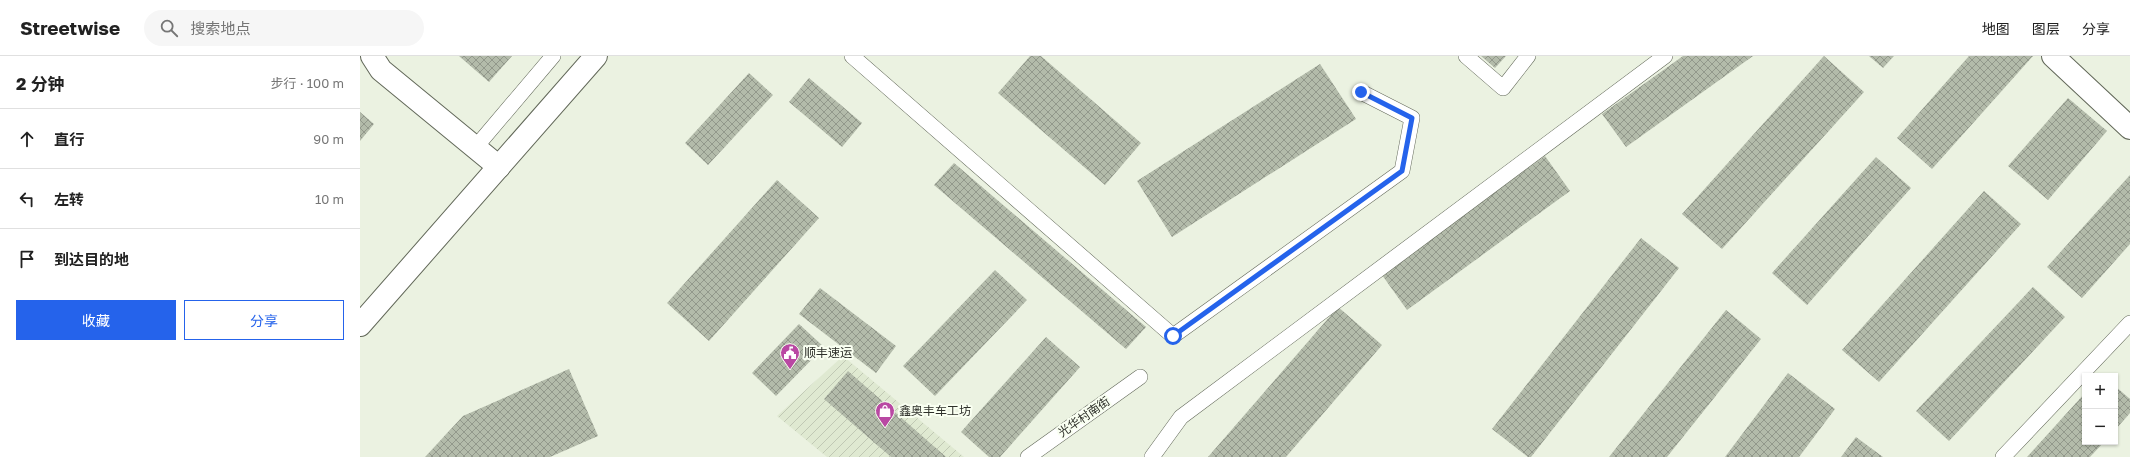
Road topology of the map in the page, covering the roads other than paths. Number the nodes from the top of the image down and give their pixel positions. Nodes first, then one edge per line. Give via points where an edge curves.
1 (372, 56) edge
2 (553, 56) edge
3 (596, 56) edge
4 (852, 56) edge
5 (1466, 56) edge
6 (1528, 56) edge
7 (1665, 56) edge
8 (2053, 56) edge
9 (1361, 92) dead end
10 (2130, 128) edge
11 (475, 148) junction
12 (499, 168) junction
13 (2130, 323) edge
14 (360, 324) edge
15 (1140, 377) dead end
16 (1028, 457) edge
17 (1152, 457) edge
18 (2003, 457) edge

1 - 11 street via 381,70
2 - 11 lane
3 - 12 street
4 - 9 lane via 1173,336 1402,171 1412,118
5 - 6 lane via 1503,88
7 - 17 lane via 1181,417
8 - 10 street
11 - 12 street
12 - 14 street
13 - 18 lane
15 - 16 lane, 光华村南街

